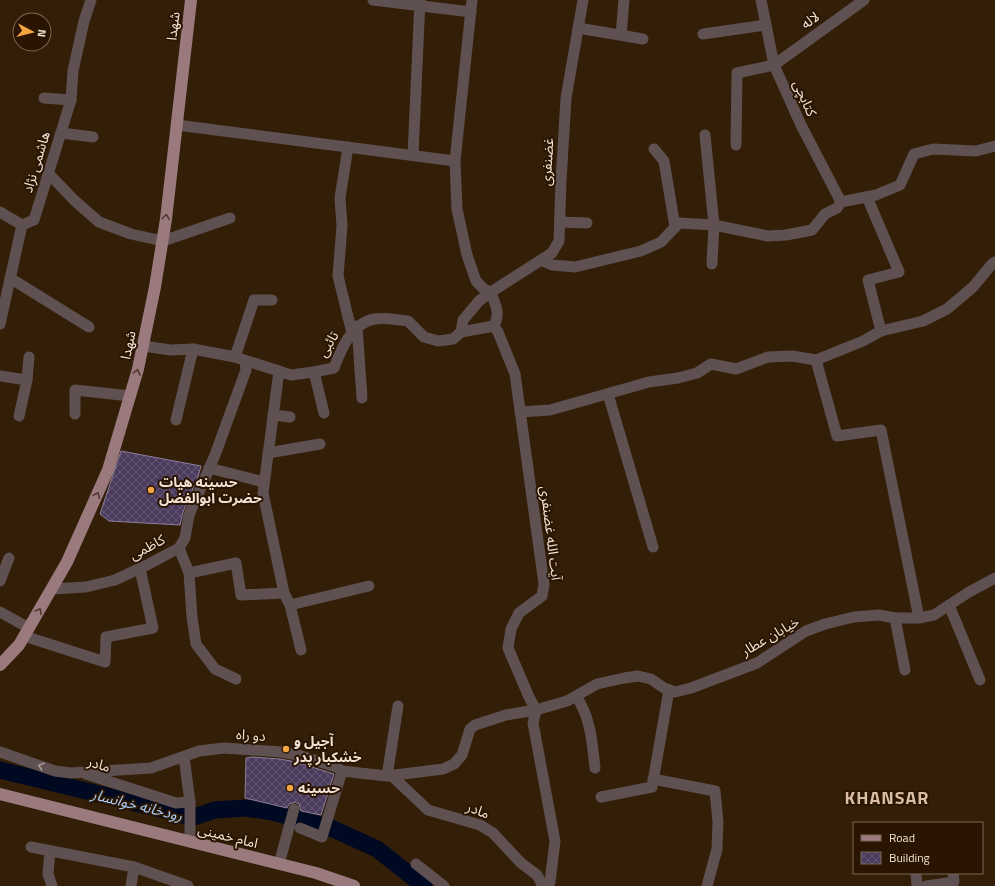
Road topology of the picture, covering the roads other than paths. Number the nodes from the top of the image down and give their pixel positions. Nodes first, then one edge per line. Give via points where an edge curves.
1 (91, 0) edge
2 (191, 0) edge
3 (373, 0) edge
4 (472, 0) edge
5 (582, 0) edge
6 (626, 0) edge
7 (761, 0) edge
8 (864, 0) edge
9 (420, 3) edge
10 (471, 12) junction
11 (766, 25) junction
12 (578, 28) junction
13 (703, 34) dead end
14 (621, 35) junction
15 (643, 39) dead end
16 (774, 65) junction
17 (44, 98) dead end
18 (71, 100) junction
19 (177, 125) junction
20 (61, 133) junction
21 (705, 135) dead end
22 (93, 137) dead end
23 (736, 146) dead end
24 (995, 146) edge
25 (348, 147) junction
26 (654, 149) dead end
27 (413, 156) junction
28 (455, 161) junction
29 (48, 173) junction
30 (867, 197) junction
31 (841, 202) junction
32 (0, 212) edge
33 (230, 218) dead end
34 (560, 222) junction
35 (587, 223) dead end
36 (22, 225) junction
37 (714, 225) junction
38 (675, 227) junction
39 (163, 241) junction
40 (541, 260) junction
41 (995, 262) edge
42 (712, 264) dead end
43 (10, 278) junction
44 (491, 292) junction
45 (272, 300) dead end
46 (0, 324) edge
47 (88, 327) dead end
48 (496, 329) junction
49 (355, 330) junction
50 (881, 331) junction
51 (461, 332) junction
52 (143, 346) junction
53 (193, 349) junction
54 (29, 358) dead end
55 (240, 359) junction
56 (816, 360) junction
57 (279, 371) junction
58 (314, 372) junction
59 (0, 376) edge
60 (28, 380) junction
61 (608, 394) junction
62 (130, 396) junction
63 (362, 398) dead end
64 (520, 412) junction
65 (324, 413) dead end
66 (75, 414) dead end
67 (273, 415) junction
68 (19, 416) dead end
69 (290, 417) dead end
70 (176, 420) dead end
71 (320, 444) dead end
72 (268, 453) junction
73 (209, 468) junction
74 (264, 482) junction
75 (653, 546) dead end
76 (179, 548) junction
77 (9, 558) dead end
78 (140, 569) junction
79 (189, 573) junction
80 (995, 578) edge
81 (0, 581) edge
82 (369, 586) dead end
83 (52, 589) junction
84 (284, 593) junction
85 (290, 605) junction
86 (949, 606) junction
87 (0, 612) edge
88 (895, 618) junction
89 (919, 618) junction
90 (26, 632) junction
91 (301, 650) dead end
92 (0, 665) edge
93 (905, 670) dead end
94 (236, 679) dead end
95 (980, 680) dead end
96 (669, 690) junction
97 (576, 696) junction
98 (398, 706) dead end
99 (536, 710) junction
100 (0, 752) edge
101 (184, 757) junction
102 (595, 768) dead end
103 (342, 771) junction
104 (79, 772) junction
105 (389, 776) junction
106 (653, 779) junction
107 (0, 794) edge
108 (601, 797) dead end
109 (190, 806) junction
110 (294, 809) dead end
111 (300, 828) dead end
112 (190, 842) junction
113 (31, 847) dead end
114 (50, 851) junction
115 (279, 864) junction
116 (416, 864) dead end
117 (134, 867) junction
118 (916, 874) edge
119 (953, 874) edge
120 (52, 886) edge
121 (131, 886) edge
122 (188, 886) edge
123 (354, 886) edge
124 (443, 886) edge
125 (543, 886) edge
126 (548, 886) edge
127 (707, 886) edge
128 (917, 886) edge
129 (926, 886) edge

1 - 18 street, هاشمی نژاد via 73,71
2 - 19 main road, شهدا
3 - 9 street
4 - 10 street
5 - 12 street, غضنفری
6 - 14 street
7 - 11 street, کتابچی
8 - 16 street, لاله
9 - 10 street
9 - 27 street
10 - 28 street
11 - 13 street
11 - 16 street, کتابچی
12 - 14 street
12 - 34 street, غضنفری via 566,98
14 - 15 street
16 - 23 street via 737,73
16 - 31 street, کتابچی via 801,125
17 - 18 street
18 - 20 street, هاشمی نژاد
19 - 25 street
39 -> 19 main road, شهدا
20 - 22 street
20 - 29 street, هاشمی نژاد
21 - 37 street
24 - 30 street via 976,152 933,149 914,154 900,185
25 - 27 street
25 - 49 street via 340,198 342,226 338,276
26 - 38 street via 664,161
27 - 28 street
28 - 44 street via 457,209 467,255 476,280 484,289
29 - 36 street, هاشمی نژاد via 34,220
29 - 39 street via 99,222 131,234
30 - 31 street
30 - 50 street via 899,272 868,280
31 - 37 street via 837,208 825,214 812,230 805,232 768,236
32 - 36 street
33 - 39 street
34 - 35 street
34 - 40 street, غضنفری via 559,241 552,253
36 - 43 street
37 - 38 street via 679,222
37 - 42 street
38 - 40 street via 661,242 641,251 575,267 552,266
39 - 52 main road, شهدا
40 - 44 street, غضنفری
41 - 50 street via 947,309 924,321
43 - 46 street
43 - 47 street
44 - 48 street via 498,309
44 - 51 street, غضنفری via 472,308 463,320
45 - 55 street, کاظمی via 254,300
48 - 51 street, تائبی
48 - 64 street, آیت الله غضنفری via 515,374
49 - 51 street, تائبی via 363,322 374,319 408,321 424,337 438,341 452,339
49 - 58 street, تائبی via 334,368
49 - 63 street
50 - 56 street
52 - 53 street, تائبی via 171,350
62 -> 52 main road, شهدا
53 - 55 street, تائبی
53 - 70 street
54 - 60 street
55 - 57 street, تائبی
55 - 73 street, کاظمی via 246,370
56 - 61 street via 792,356 768,357 736,369 711,364 697,373 649,382
56 - 89 street via 837,436 880,430
57 - 58 street, تائبی via 291,375
57 - 67 street
58 - 65 street
59 - 60 street
60 - 68 street
61 - 64 street via 550,410
61 - 75 street
62 - 66 street via 76,390
83 -> 62 main road, شهدا via 67,562 108,470
64 - 99 street, آیت الله غضنفری via 544,584 542,596 518,612 511,629 508,648
67 - 69 street
67 - 72 street
71 - 72 street
72 - 74 street
73 - 74 street
73 - 76 street, کاظمی via 190,514 186,538
74 - 84 street via 263,493
76 - 78 street, کاظمی
76 - 79 street
77 - 81 street
78 - 83 street, کاظمی via 115,580 86,587
78 - 90 street via 153,628 106,637 105,662
79 - 84 street via 236,563 241,595
79 - 94 street via 196,644 215,669
80 - 86 street, خیابان عطار
82 - 85 street
90 -> 83 main road, شهدا
84 - 85 street
85 - 91 street
86 - 89 street, خیابان عطار via 934,615
86 - 95 street
87 - 90 street
88 - 89 street, خیابان عطار
88 - 93 street
88 - 96 street, خیابان عطار via 879,615 854,616 825,624 806,631 757,663 691,688 675,692
90 - 92 main road, شهدا via 19,645
96 - 97 street via 651,679 638,676 597,684
96 - 106 street
97 - 99 street
97 - 102 street via 584,707 591,730
98 - 105 street
99 - 105 street, دو راه via 506,715 475,725 470,729 462,755 454,764
99 - 126 street via 533,723 555,841
104 -> 100 street, مادر via 55,771
101 - 103 street, دو راه via 199,751 224,748 281,752 315,759
101 - 104 street, دو راه via 151,768
101 - 109 street
103 - 105 street, دو راه
103 - 111 street via 322,837
104 - 109 street, مادر via 176,804
105 - 125 street, مادر via 428,810 480,825 493,833 521,863 537,875
106 - 108 street via 652,787
106 - 127 street via 715,791 717,850
107 - 112 main road, امام خمینی
109 - 112 street
110 - 115 street
112 - 115 main road, امام خمینی
113 - 114 street
114 - 117 street
114 - 120 street via 48,874
115 - 123 main road, امام خمینی
116 - 124 street
117 - 121 street
117 - 122 street
118 - 128 street
119 - 129 street via 954,882

